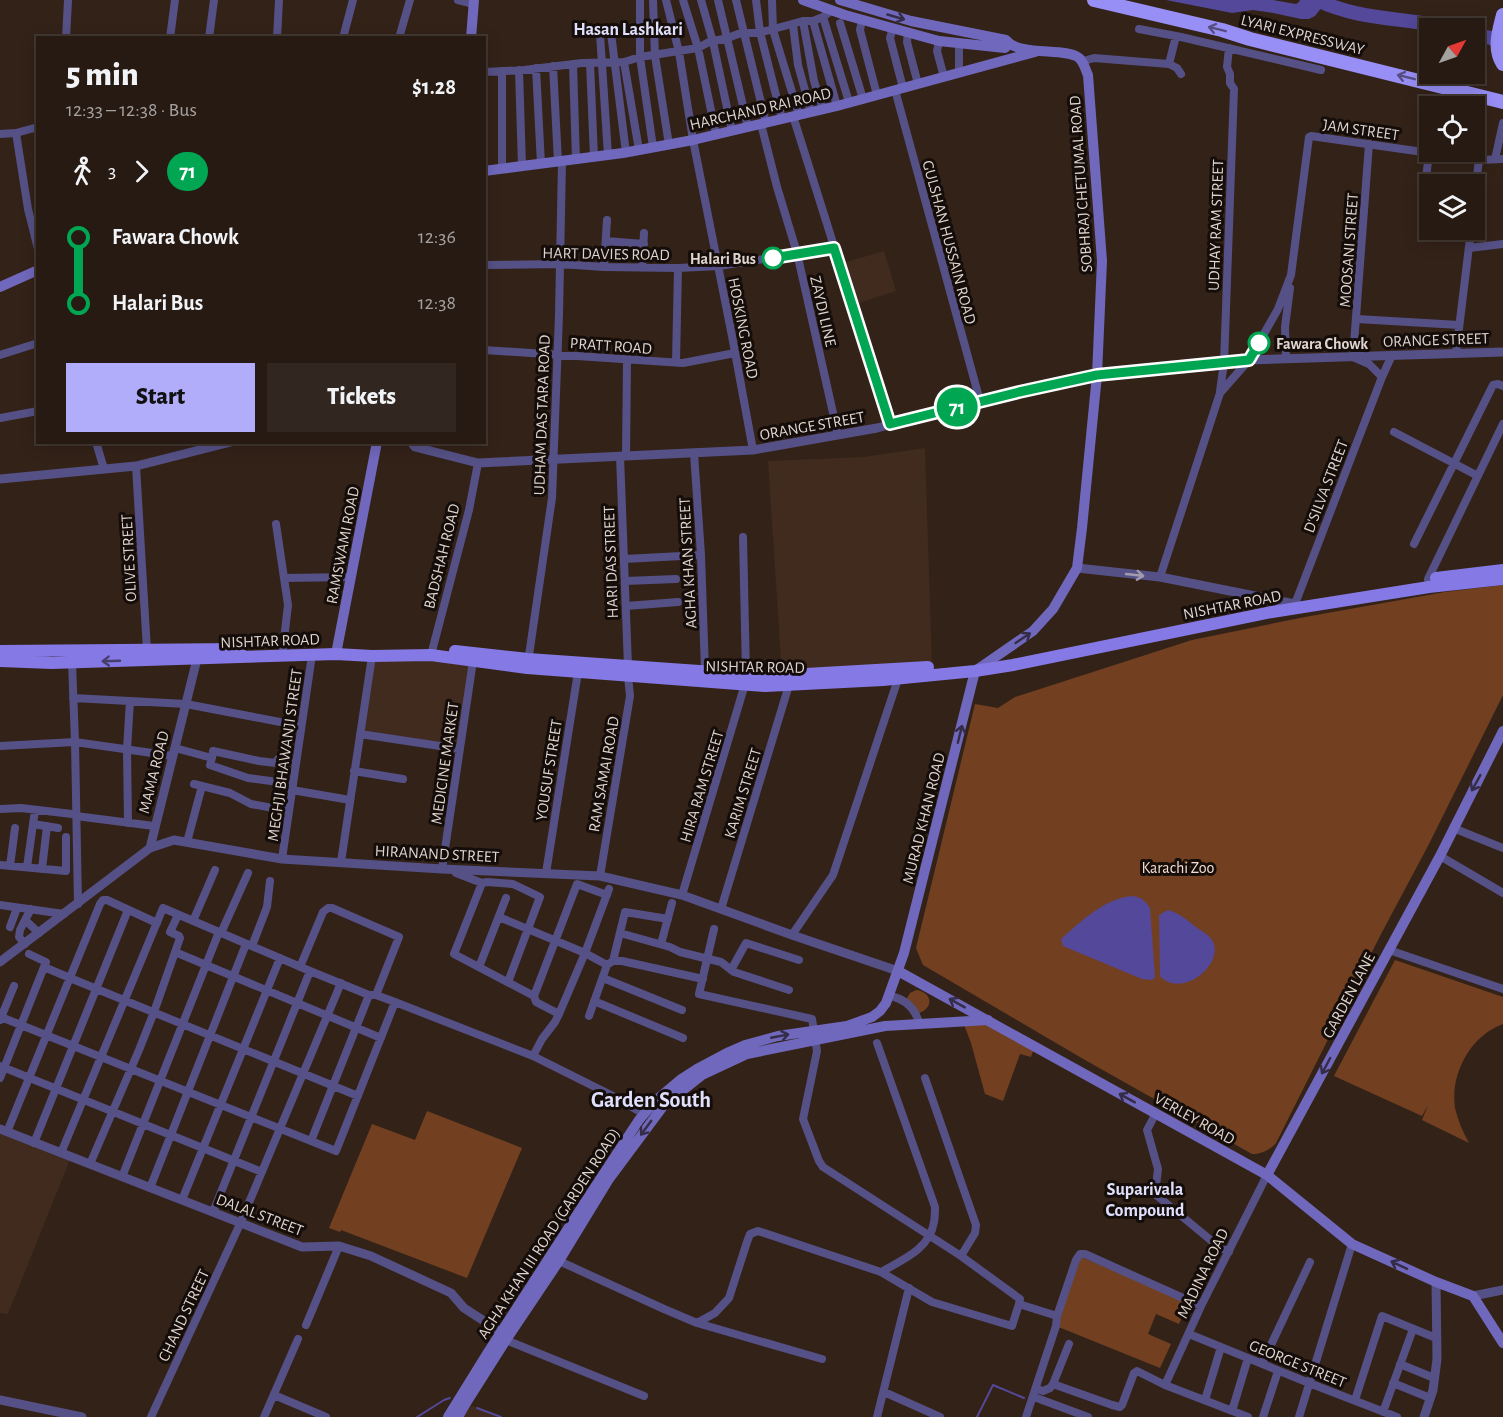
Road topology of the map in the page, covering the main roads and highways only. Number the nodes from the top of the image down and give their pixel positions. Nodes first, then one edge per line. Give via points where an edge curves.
1 (803, 0) edge
2 (840, 0) edge
3 (1094, 0) edge
4 (474, 2) edge
5 (1503, 15) edge
6 (471, 36) edge
7 (1497, 43) junction
8 (1009, 44) junction
9 (1037, 51) junction
10 (1503, 64) edge
11 (1503, 73) edge
12 (1458, 90) junction
13 (1503, 94) edge
14 (1503, 102) edge
15 (486, 171) edge
16 (36, 271) edge
17 (0, 287) edge
18 (377, 444) edge
19 (1503, 570) edge
20 (1503, 579) edge
21 (1428, 583) junction
22 (0, 651) edge
23 (336, 651) junction
24 (431, 652) junction
25 (0, 661) edge
26 (987, 662) junction
27 (528, 663) junction
28 (628, 671) junction
29 (975, 671) junction
30 (745, 679) junction
31 (1503, 731) edge
32 (1499, 749) edge
33 (898, 971) junction
34 (988, 1020) junction
35 (815, 1035) junction
36 (1267, 1175) junction
37 (504, 1336) junction
38 (1503, 1343) edge
39 (448, 1417) edge
40 (458, 1417) edge

1 - 8 main road via 828,14 939,41 1005,48
2 -> 8 main road via 911,21 1006,40
12 -> 3 highway, LYARI EXPRESSWAY
4 - 6 main road
5 - 7 highway
7 - 10 highway
7 - 11 highway via 1496,57
8 - 9 main road
9 - 15 main road, HARCHAND RAI ROAD via 837,106 693,140 626,153
26 -> 9 main road, SOBHRAJ CHETUMAL ROAD via 1033,631 1053,609 1077,568 1097,375 1102,261 1088,75 1083,63 1072,54
12 - 13 highway
12 - 14 highway, LYARI EXPRESSWAY
16 - 17 main road
18 - 23 main road, RAMSWAMI ROAD
19 - 21 main road, NISHTAR ROAD
20 - 21 main road, NISHTAR ROAD
21 - 26 main road, NISHTAR ROAD via 1255,610
21 - 29 main road, NISHTAR ROAD
22 - 23 main road, NISHTAR ROAD
23 - 24 main road, NISHTAR ROAD
23 - 24 main road, NISHTAR ROAD via 372,656
23 -> 25 main road, NISHTAR ROAD via 312,655
24 - 27 main road, NISHTAR ROAD
24 - 27 main road, NISHTAR ROAD via 473,662
26 - 29 main road
26 - 30 main road, NISHTAR ROAD
27 - 28 main road, NISHTAR ROAD
27 - 28 main road, NISHTAR ROAD via 578,672
28 - 30 main road, NISHTAR ROAD
28 - 30 main road, NISHTAR ROAD via 705,671
29 - 30 main road, NISHTAR ROAD via 765,686
33 -> 29 main road, MURAD KHAN ROAD
31 - 32 main road, GARDEN LANE
32 -> 36 main road, GARDEN LANE
34 -> 33 main road, VERLEY ROAD
33 - 35 main road, AGHA KHAN III ROAD (GARDEN ROAD) via 880,1011
34 - 35 main road, AGHA KHAN III ROAD (GARDEN ROAD)
36 -> 34 main road, VERLEY ROAD
35 -> 37 main road, AGHA KHAN III ROAD (GARDEN ROAD) via 747,1054 702,1075 664,1105 609,1179 559,1261
37 -> 35 main road, AGHA KHAN III ROAD (GARDEN ROAD) via 591,1192 644,1114 661,1096 680,1080 746,1046 778,1036
38 -> 36 main road, VERLEY ROAD via 1473,1296 1352,1244
37 - 39 main road, AGHA KHAN III ROAD (GARDEN ROAD)
37 - 40 main road, AGHA KHAN III ROAD (GARDEN ROAD)

